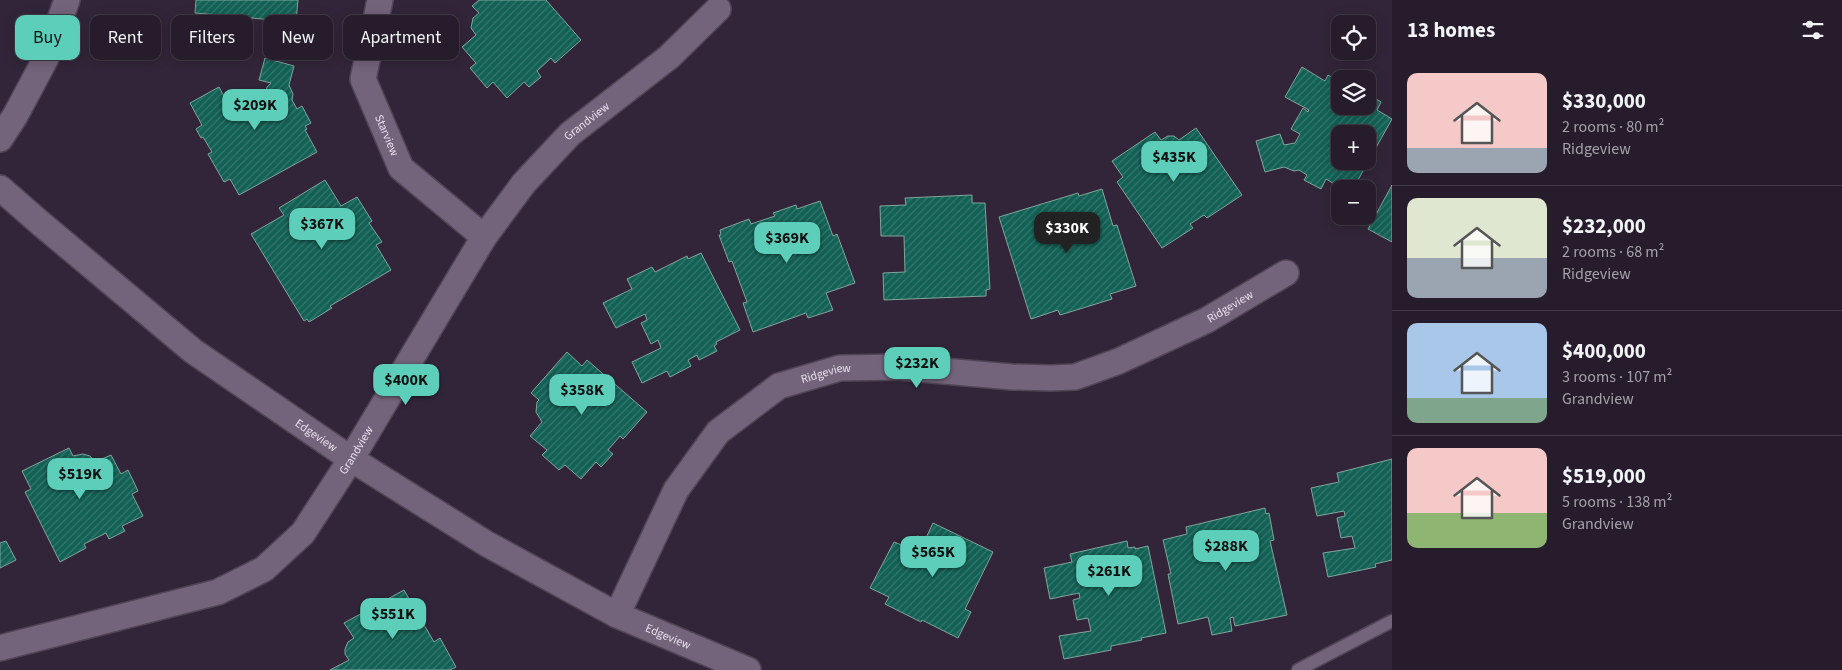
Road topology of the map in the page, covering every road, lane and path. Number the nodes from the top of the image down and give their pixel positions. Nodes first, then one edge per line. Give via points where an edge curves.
1 (67, 0) edge
2 (380, 0) edge
3 (718, 9) dead end
4 (0, 139) edge
5 (0, 188) edge
6 (484, 237) junction
7 (1286, 273) dead end
8 (351, 459) junction
9 (617, 615) junction
10 (1392, 621) edge
11 (0, 648) edge
12 (748, 670) edge
13 (1298, 670) edge

1 - 4 street via 46,58
2 - 6 street, Starview via 363,79 401,168
3 - 6 street, Grandview via 669,56 570,134 524,184
5 - 8 street, Edgeview via 193,351
6 - 8 street, Grandview
7 - 9 street, Ridgeview via 1207,320 1119,361 1074,376 1012,377 898,368 840,368 779,386 718,432 676,490
8 - 9 street, Edgeview via 486,544
8 - 11 street, Grandview via 303,533 264,570 218,592
9 - 12 street, Edgeview
10 - 13 lane

